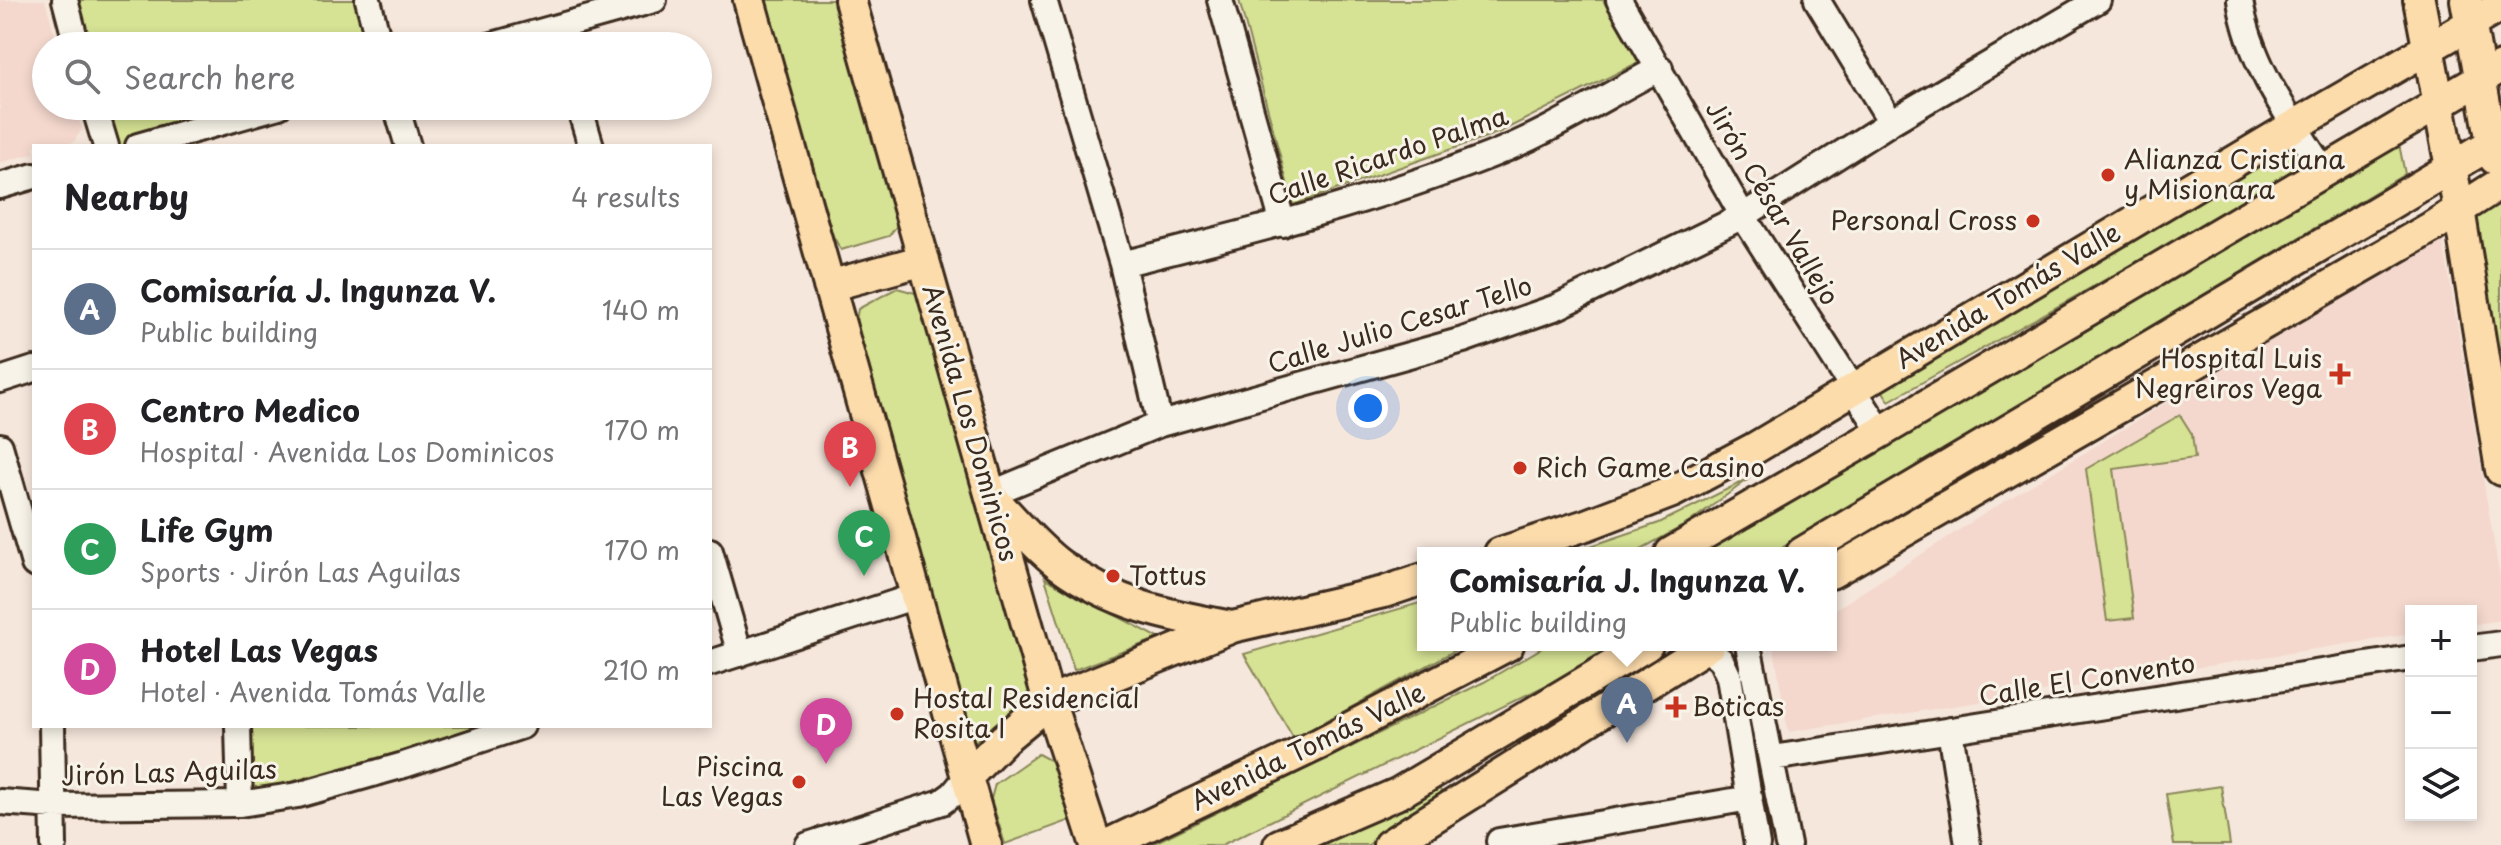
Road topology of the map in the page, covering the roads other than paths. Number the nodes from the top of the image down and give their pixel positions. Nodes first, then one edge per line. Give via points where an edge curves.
1 (65, 0) edge
2 (368, 0) edge
3 (654, 0) edge
4 (749, 0) edge
5 (850, 0) edge
6 (1044, 0) edge
7 (1220, 0) edge
8 (1619, 0) edge
9 (1817, 0) edge
10 (2098, 0) edge
11 (2240, 0) edge
12 (2419, 0) edge
13 (2501, 6) edge
14 (2468, 12) edge
15 (73, 32) edge
16 (376, 32) edge
17 (570, 32) edge
18 (2427, 48) junction
19 (1660, 68) junction
20 (2491, 74) edge
21 (2439, 105) junction
22 (98, 120) edge
23 (230, 120) edge
24 (400, 120) edge
25 (583, 120) edge
26 (1891, 122) junction
27 (2294, 126) junction
28 (2496, 140) edge
29 (105, 144) edge
30 (145, 144) edge
31 (407, 144) edge
32 (590, 144) edge
33 (2451, 165) junction
34 (2324, 171) junction
35 (32, 177) edge
36 (0, 186) edge
37 (2500, 186) edge
38 (2459, 209) junction
39 (1743, 216) junction
40 (1283, 224) junction
41 (924, 260) junction
42 (1122, 264) junction
43 (829, 286) junction
44 (32, 370) edge
45 (0, 380) edge
46 (1853, 389) junction
47 (1160, 424) junction
48 (1881, 432) junction
49 (0, 446) edge
50 (2501, 470) edge
51 (991, 496) junction
52 (1518, 547) edge
53 (1681, 547) edge
54 (1812, 547) edge
55 (32, 557) edge
56 (712, 558) edge
57 (1837, 570) edge
58 (1417, 581) edge
59 (916, 596) junction
60 (1232, 627) junction
61 (2501, 644) edge
62 (2477, 647) edge
63 (1497, 651) edge
64 (1637, 651) edge
65 (1699, 651) edge
66 (1712, 651) edge
67 (1749, 651) edge
68 (740, 654) junction
69 (2405, 659) edge
70 (712, 662) edge
71 (1050, 701) junction
72 (52, 728) edge
73 (238, 728) edge
74 (516, 728) edge
75 (1950, 730) junction
76 (1773, 758) junction
77 (967, 777) junction
78 (1750, 798) junction
79 (0, 802) edge
80 (240, 804) junction
81 (54, 806) junction
82 (1499, 841) dead end
83 (54, 845) edge
84 (808, 845) edge
85 (986, 845) edge
86 (1096, 845) edge
87 (1107, 845) edge
88 (1279, 845) edge
89 (1389, 845) edge
90 (1757, 845) edge
91 (1788, 845) edge
92 (1968, 845) edge

1 - 15 street
2 - 16 street
3 - 17 street
4 - 43 main road
5 - 41 main road, Avenida Los Dominicos
6 - 42 street
7 - 40 street
8 - 19 street, Jirón César Vallejo
9 - 26 street
10 - 26 street, Calle Julio Cesar Tello
11 - 27 street via 2253,51
12 - 18 main road
13 - 14 main road, Avenida Tomás Valle
14 - 18 main road, Avenida Tomás Valle
14 - 20 main road
18 - 21 main road
18 - 27 main road, Avenida Tomás Valle
19 - 39 street, Jirón César Vallejo
19 - 40 street, Calle Ricardo Palma via 1493,154
20 - 21 main road, Avenida Tomás Valle
20 - 28 main road
21 - 33 main road
21 - 34 main road, Avenida Tomás Valle
22 - 29 street
23 - 30 street
24 - 31 street
25 - 32 street
26 - 39 street, Calle Julio Cesar Tello
27 - 34 street
27 - 46 main road, Avenida Tomás Valle
28 - 33 main road
28 - 37 main road
33 - 38 main road
33 - 54 main road
34 - 48 main road, Avenida Tomás Valle
35 - 36 street
37 - 38 main road
38 - 50 main road
38 - 57 main road
39 - 46 street, Jirón César Vallejo
39 - 47 street, Calle Julio Cesar Tello via 1516,322
40 - 42 street, Calle Ricardo Palma
41 - 43 main road
41 - 51 main road, Avenida Los Dominicos
42 - 47 street
43 - 59 main road
44 - 45 street
46 - 48 street, Jirón César Vallejo
46 - 52 main road, Avenida Tomás Valle via 1672,492
47 - 51 street, Calle Julio Cesar Tello
48 - 53 main road, Avenida Tomás Valle
49 - 55 street
51 - 60 main road via 1058,564 1112,597 1167,616
51 - 71 main road, Avenida Los Dominicos
56 - 68 street
58 - 60 main road
59 - 68 street
59 - 77 main road
60 - 71 main road
61 - 62 street
63 - 87 main road, Avenida Tomás Valle via 1319,744
64 - 88 main road via 1399,793
65 - 89 main road
66 - 78 street via 1729,677
67 - 76 street
68 - 70 street
69 - 75 street, Calle El Convento
71 - 77 main road
71 - 86 main road, Avenida Los Dominicos
72 - 81 street
73 - 80 street
74 - 80 street, Jirón Las Aguilas via 298,795
75 - 76 street, Calle El Convento
75 - 92 street
76 - 91 street
77 - 84 street via 942,802
77 - 85 main road
78 - 82 street
78 - 90 street
79 - 81 street, Jirón Las Aguilas
80 - 81 street, Jirón Las Aguilas
81 - 83 street

